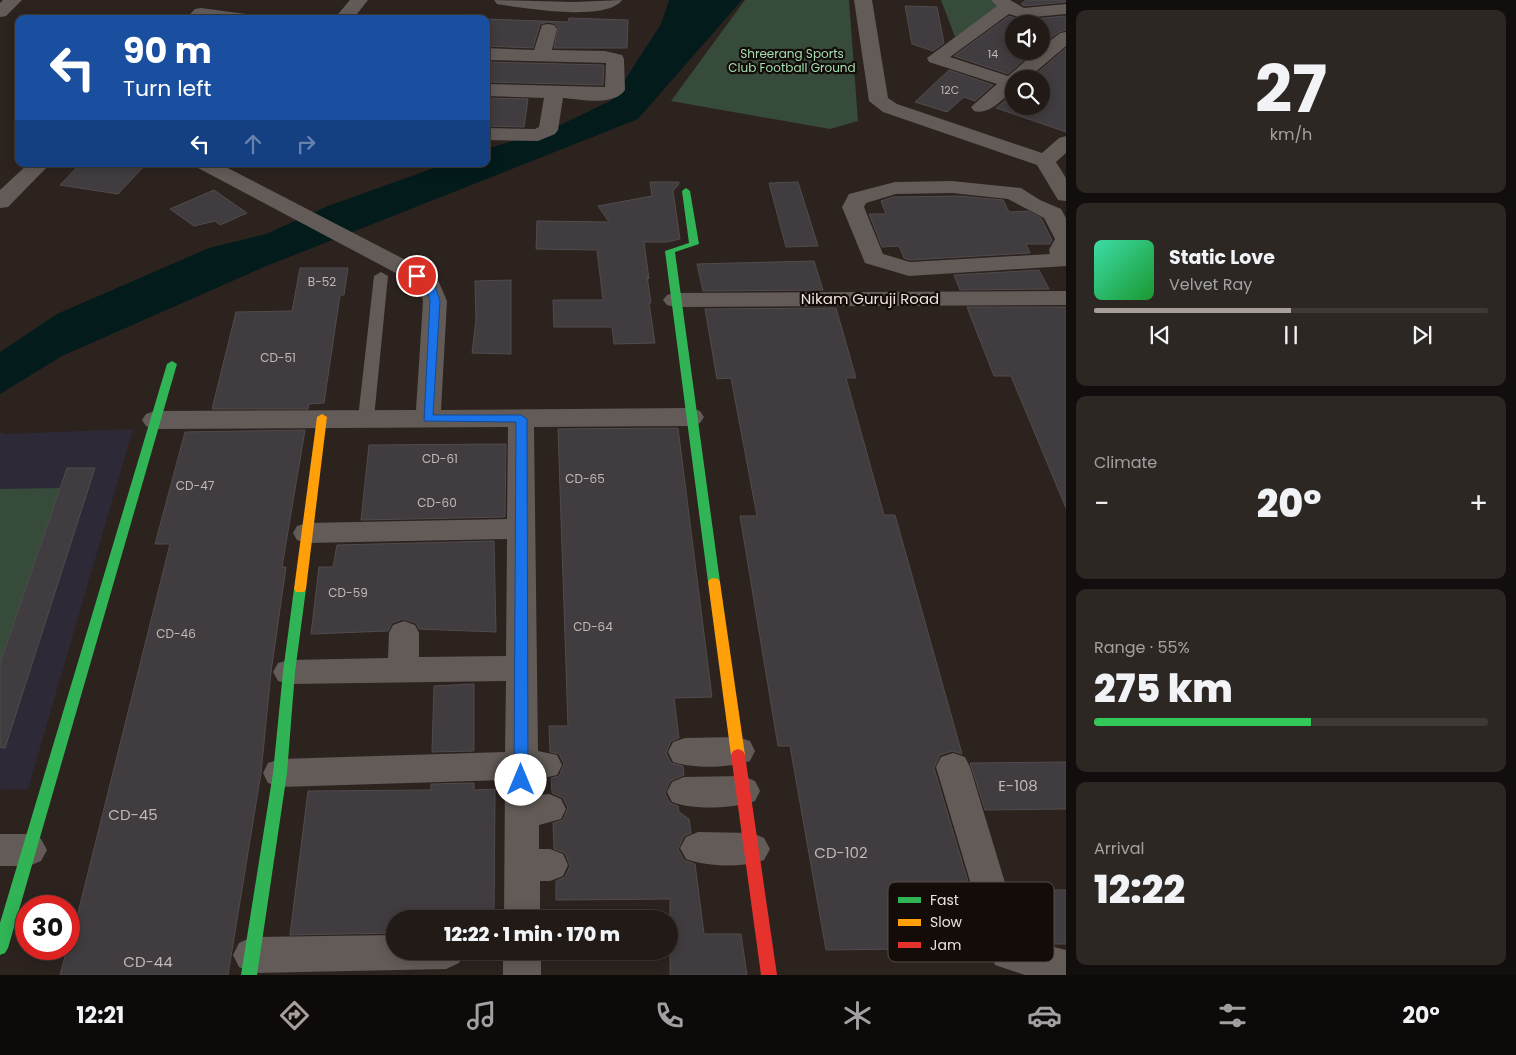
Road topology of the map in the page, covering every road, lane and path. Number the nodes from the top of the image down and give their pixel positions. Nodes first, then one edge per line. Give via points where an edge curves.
1 (13, 0) edge
2 (359, 0) edge
3 (503, 0) edge
4 (613, 0) edge
5 (863, 0) edge
6 (561, 3) edge
7 (1004, 3) edge
8 (1066, 9) edge
9 (0, 12) edge
10 (198, 15) edge
11 (215, 15) edge
12 (346, 15) edge
13 (548, 29) dead end
14 (1066, 37) edge
15 (1050, 49) edge
16 (1050, 52) edge
17 (490, 54) edge
18 (523, 55) junction
19 (542, 56) junction
20 (1066, 57) edge
21 (1036, 60) edge
22 (1023, 70) edge
23 (1005, 81) edge
24 (1005, 85) edge
25 (490, 90) edge
26 (516, 91) junction
27 (554, 92) junction
28 (981, 107) dead end
29 (490, 134) edge
30 (1066, 142) edge
31 (1045, 161) junction
32 (37, 167) edge
33 (211, 167) edge
34 (686, 191) dead end
35 (1066, 195) edge
36 (0, 202) edge
37 (1064, 229) edge
38 (381, 276) dead end
39 (1066, 298) edge
40 (675, 300) junction
41 (172, 364) dead end
42 (322, 417) junction
43 (691, 417) junction
44 (366, 418) junction
45 (428, 418) junction
46 (521, 419) junction
47 (155, 420) junction
48 (521, 529) junction
49 (307, 533) junction
50 (404, 633) dead end
51 (521, 668) junction
52 (403, 670) junction
53 (289, 672) junction
54 (738, 750) junction
55 (685, 752) dead end
56 (533, 764) junction
57 (953, 766) dead end
58 (280, 772) junction
59 (743, 791) junction
60 (684, 792) dead end
61 (698, 848) dead end
62 (752, 849) junction
63 (14, 850) edge
64 (987, 882) edge
65 (524, 910) edge
66 (0, 948) edge
67 (386, 955) edge
68 (522, 960) edge
69 (1043, 962) edge
70 (251, 965) edge
71 (1066, 968) edge
72 (522, 975) edge
73 (769, 975) edge

1 - 9 street
2 - 12 street
3 - 6 street
4 - 6 street via 606,4
5 - 31 street via 879,101 890,108
7 - 8 street via 1022,13
7 - 23 street via 936,58
10 - 11 street
13 - 19 street
14 - 15 street
16 - 20 street
17 - 18 street
18 - 19 street
18 - 26 street
19 - 27 street via 616,59 615,90 607,94
21 - 22 street
24 - 28 street
25 - 26 street
26 - 27 street
27 - 29 street via 548,130 538,135
30 - 31 street
31 - 35 street
32 - 36 street
33 - 45 street via 430,285 435,301
34 - 40 street via 694,244 670,251
37 - 37 street via 1053,214 1032,206 1014,192 952,187 895,188 857,199 853,207 873,258 909,269 1063,260 1060,250 1066,239
38 - 44 lane
39 - 40 street, Nikam Guruji Road
40 - 43 street
41 - 47 street
42 - 44 street
42 - 47 street
42 - 49 street
43 - 46 street
43 - 54 street
44 - 45 street
45 - 46 street
46 - 48 street
47 - 63 street
48 - 49 street via 407,537
48 - 51 street
49 - 53 street
50 - 52 street
51 - 52 street
51 - 56 street
52 - 53 street
53 - 58 street
54 - 55 street
54 - 59 street
56 - 58 street
56 - 65 street via 536,865
57 - 64 street
58 - 70 street
59 - 60 street
59 - 62 street
61 - 62 street
62 - 73 street
63 - 66 street
67 - 70 street
68 - 72 street
69 - 71 street

